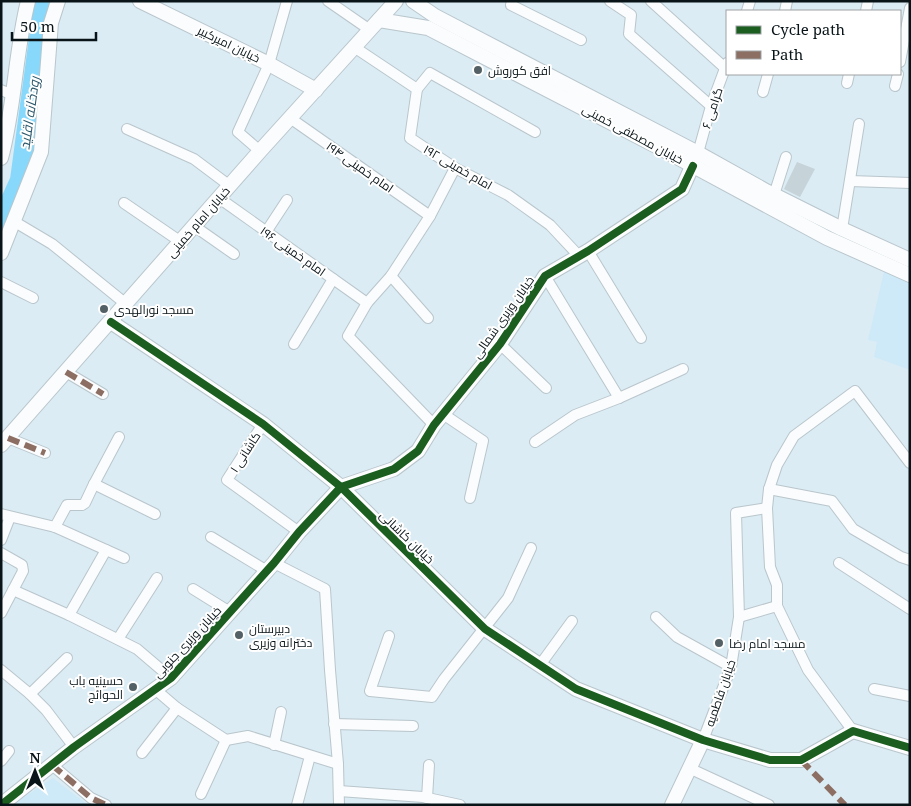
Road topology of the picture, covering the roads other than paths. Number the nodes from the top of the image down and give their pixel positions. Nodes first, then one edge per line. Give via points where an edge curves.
1 (28, 1) edge
2 (58, 1) edge
3 (140, 1) edge
4 (287, 1) edge
5 (328, 1) edge
6 (396, 1) edge
7 (413, 1) edge
8 (512, 1) edge
9 (610, 1) edge
10 (652, 1) edge
11 (910, 8) edge
12 (431, 22) junction
13 (374, 25) junction
14 (582, 40) dead end
15 (354, 47) junction
16 (901, 57) edge
17 (269, 64) junction
18 (726, 65) edge
19 (768, 75) edge
20 (898, 75) edge
21 (895, 86) dead end
22 (417, 89) junction
23 (316, 90) junction
24 (7, 92) edge
25 (763, 92) dead end
26 (711, 106) junction
27 (290, 118) junction
28 (859, 124) dead end
29 (127, 130) dead end
30 (535, 132) dead end
31 (2, 148) edge
32 (260, 151) junction
33 (786, 158) dead end
34 (696, 159) junction
35 (455, 168) junction
36 (850, 181) junction
37 (910, 183) edge
38 (230, 186) junction
39 (774, 195) junction
40 (219, 198) junction
41 (287, 200) dead end
42 (124, 203) dead end
43 (430, 216) junction
44 (15, 222) junction
45 (194, 226) junction
46 (842, 229) junction
47 (266, 232) junction
48 (181, 242) junction
49 (1, 253) edge
50 (234, 254) dead end
51 (583, 254) junction
52 (910, 260) edge
53 (910, 275) edge
54 (391, 276) junction
55 (545, 276) junction
56 (333, 279) junction
57 (1, 282) edge
58 (33, 298) dead end
59 (367, 303) junction
60 (126, 304) junction
61 (428, 318) dead end
62 (111, 322) junction
63 (641, 338) dead end
64 (294, 344) dead end
65 (500, 344) junction
66 (683, 369) dead end
67 (66, 372) junction
68 (546, 388) dead end
69 (103, 394) dead end
70 (619, 398) junction
71 (439, 420) junction
72 (263, 424) junction
73 (119, 437) dead end
74 (4, 442) edge
75 (535, 442) dead end
76 (45, 453) dead end
77 (910, 463) edge
78 (94, 484) junction
79 (341, 487) junction
80 (769, 489) junction
81 (470, 498) dead end
82 (767, 508) junction
83 (155, 514) dead end
84 (6, 515) edge
85 (55, 527) junction
86 (299, 532) junction
87 (211, 537) dead end
88 (1, 540) edge
89 (531, 548) dead end
90 (106, 550) junction
91 (1, 552) edge
92 (124, 558) dead end
93 (910, 560) edge
94 (839, 563) dead end
95 (270, 567) junction
96 (157, 578) dead end
97 (193, 589) dead end
98 (13, 590) junction
99 (777, 606) junction
100 (910, 609) edge
101 (230, 612) junction
102 (1, 613) edge
103 (69, 615) junction
104 (656, 617) dead end
105 (739, 617) junction
106 (572, 621) dead end
107 (485, 629) junction
108 (388, 636) dead end
109 (118, 639) junction
110 (67, 658) dead end
111 (540, 665) junction
112 (731, 667) junction
113 (1, 670) edge
114 (171, 678) junction
115 (874, 689) dead end
116 (156, 690) junction
117 (30, 694) junction
118 (910, 696) edge
119 (177, 708) junction
120 (282, 712) dead end
121 (334, 724) junction
122 (413, 726) dead end
123 (853, 731) junction
124 (226, 740) junction
125 (703, 740) junction
126 (274, 744) junction
127 (74, 747) junction
128 (910, 748) edge
129 (9, 751) dead end
130 (142, 753) dead end
131 (310, 756) junction
132 (1, 761) edge
133 (338, 764) junction
134 (52, 765) junction
135 (429, 765) dead end
136 (691, 769) junction
137 (339, 790) junction
138 (201, 794) dead end
139 (427, 798) junction
140 (1, 805) edge
141 (106, 805) edge
142 (297, 805) edge
143 (339, 805) edge
144 (460, 805) edge
145 (672, 805) edge
146 (769, 805) edge

1 - 24 street
2 - 44 street via 51,23 41,152
3 - 17 street, خیابان امیرکبیر
4 - 17 street
5 - 13 street
6 - 13 street, خیابان امام خمینی
7 - 12 street, خیابان مصطفی خمینی
8 - 14 street via 511,5
9 - 26 street via 631,15 629,34
10 - 18 street
11 - 16 street
12 - 13 street, خیابان مصطفی خمینی
12 - 34 street, خیابان مصطفی خمینی
13 - 15 street, خیابان امام خمینی
15 - 22 street
15 - 23 street, خیابان امام خمینی
17 - 23 street, خیابان امیرکبیر
17 - 32 street via 238,132
18 - 26 street, گرامی ۶
19 - 25 street
20 - 21 street
22 - 30 street via 430,73
22 - 35 street, امام خمینی ۱۹۲ via 410,138
23 - 27 street, خیابان امام خمینی
24 - 31 street
26 - 34 street, گرامی ۶
27 - 32 street, خیابان امام خمینی
27 - 43 street, امام خمینی ۱۹۴
28 - 36 street
29 - 38 street via 194,159
32 - 38 street, خیابان امام خمینی
33 - 39 street
34 - 39 street, خیابان مصطفی خمینی
34 - 51 street, خیابان وزیری شمالی via 682,189
34 - 53 street, خیابان مصطفی خمینی via 827,238
35 - 43 street
35 - 51 street, امام خمینی ۱۹۲ via 508,195
36 - 37 street
36 - 46 street
38 - 40 street, خیابان امام خمینی
39 - 46 street, خیابان مصطفی خمینی
40 - 45 street, خیابان امام خمینی
40 - 47 street, امام خمینی ۱۹۶
41 - 47 street
42 - 48 street
43 - 54 street
44 - 49 street
44 - 60 street via 52,244
45 - 48 street, خیابان امام خمینی
45 - 50 street
46 - 52 street, خیابان مصطفی خمینی
47 - 56 street, امام خمینی ۱۹۶
48 - 60 street, خیابان امام خمینی
51 - 55 street, خیابان وزیری شمالی
51 - 63 street, امام خمینی ۱۹۲
54 - 59 street
54 - 61 street
55 - 65 street, خیابان وزیری شمالی
55 - 70 street
56 - 59 street, امام خمینی ۱۹۶
56 - 64 street
57 - 58 street
59 - 71 street via 348,336
60 - 62 street, خیابان امام خمینی
62 - 67 street, خیابان امام خمینی
62 - 72 street, خیابان کاشانی
65 - 68 street
65 - 71 street, خیابان وزیری شمالی
66 - 70 street
67 - 69 street
67 - 74 street, خیابان امام خمینی
70 - 75 street via 575,415
71 - 79 street, خیابان وزیری شمالی via 418,451 394,469
71 - 81 street via 483,441
72 - 79 street, خیابان کاشانی
72 - 86 street, کاشانی ۱ via 227,480
73 - 78 street
74 - 76 street
77 - 80 street via 855,391 794,436 777,466
78 - 83 street
78 - 85 street via 85,503 67,505
79 - 86 street, خیابان وزیری جنوبی
79 - 107 street, خیابان کاشانی
80 - 82 street
80 - 93 street via 832,501 853,530
82 - 99 street via 770,567 777,585
82 - 105 street, خیابان فاطمیه via 736,513
84 - 85 street
84 - 88 street
85 - 90 street
86 - 95 street, خیابان وزیری جنوبی
87 - 95 street
89 - 107 street via 508,598
90 - 92 street
90 - 103 street
91 - 98 street via 23,567
94 - 100 street
95 - 101 street, خیابان وزیری جنوبی
95 - 121 street via 325,589
96 - 109 street
97 - 101 street
98 - 102 street
98 - 103 street
99 - 105 street
99 - 123 street via 808,670
101 - 114 street, خیابان وزیری جنوبی
103 - 109 street
104 - 112 street via 677,637
105 - 112 street, خیابان فاطمیه
106 - 111 street
107 - 108 street via 432,697 370,691
107 - 111 street, خیابان کاشانی
109 - 114 street via 136,649
110 - 117 street
111 - 125 street, خیابان کاشانی via 576,689
112 - 125 street, خیابان فاطمیه
113 - 117 street
114 - 116 street, خیابان وزیری جنوبی
115 - 118 street
116 - 119 street
116 - 127 street, خیابان وزیری جنوبی
117 - 127 street
119 - 124 street
119 - 130 street
120 - 126 street
121 - 122 street
121 - 133 street
123 - 125 street, خیابان کاشانی via 800,760 770,760
123 - 128 street
124 - 126 street via 248,736
124 - 138 street
125 - 136 street, خیابان فاطمیه
126 - 131 street
127 - 134 street, خیابان وزیری جنوبی
129 - 132 street
131 - 133 street
131 - 142 street
133 - 137 street
134 - 140 street, خیابان وزیری جنوبی
134 - 141 street via 91,798
135 - 139 street
136 - 145 street, خیابان فاطمیه
136 - 146 street
137 - 139 street
137 - 143 street
139 - 144 street

